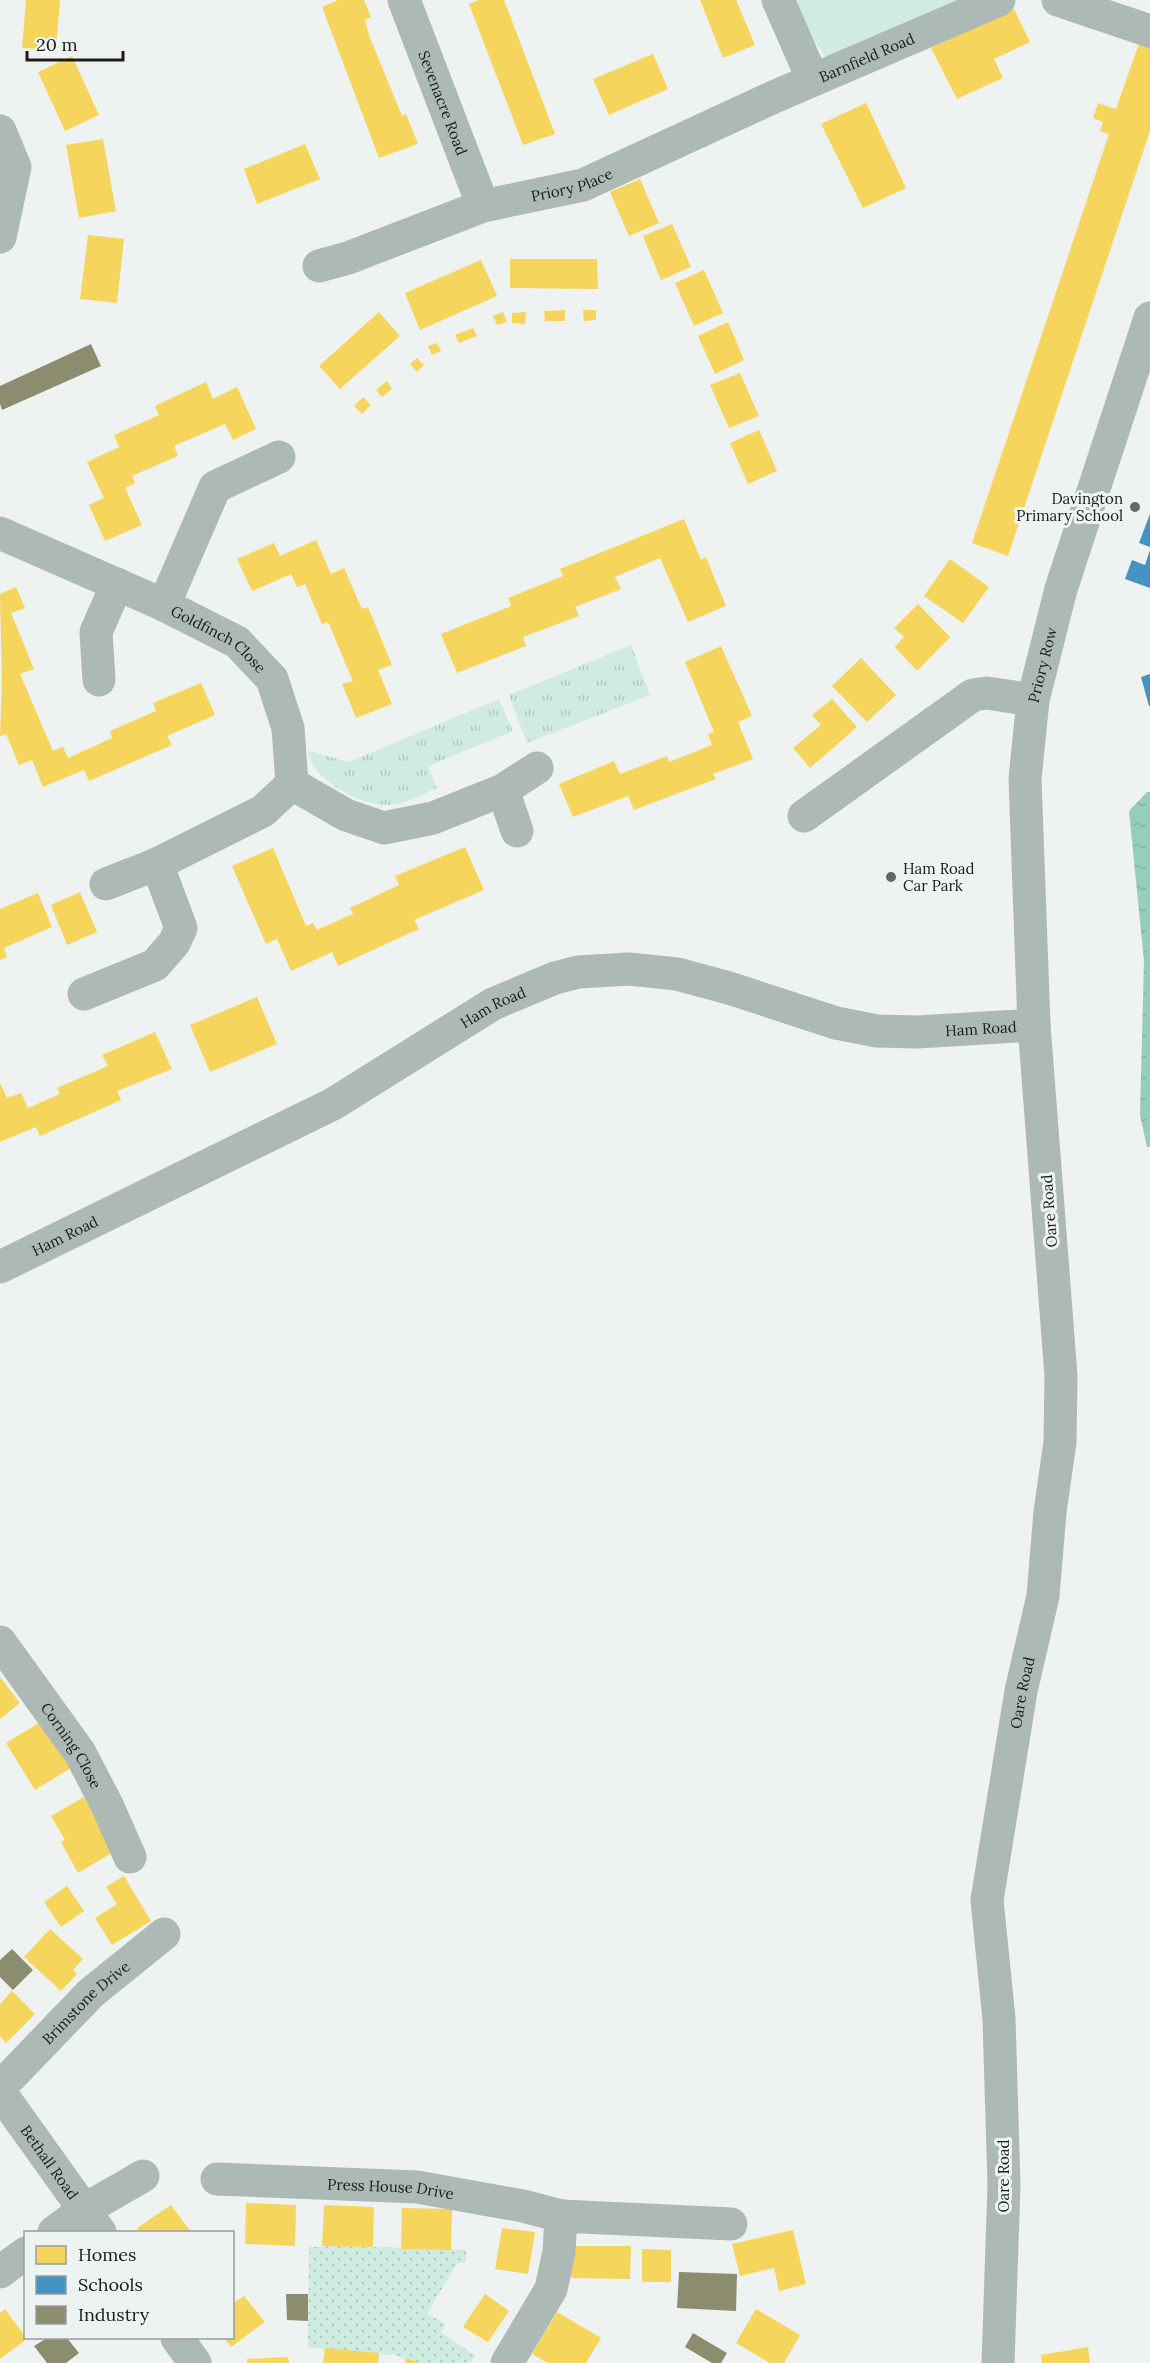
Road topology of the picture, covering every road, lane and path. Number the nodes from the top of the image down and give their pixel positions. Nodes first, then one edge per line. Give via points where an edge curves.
1 (404, 0) edge
2 (778, 0) edge
3 (999, 0) edge
4 (1058, 0) edge
5 (1150, 31) edge
6 (813, 80) junction
7 (0, 131) edge
8 (483, 206) junction
9 (0, 237) edge
10 (319, 266) dead end
11 (1150, 318) edge
12 (279, 457) dead end
13 (0, 533) edge
14 (117, 584) junction
15 (164, 605) junction
16 (99, 680) dead end
17 (1033, 700) junction
18 (537, 768) dead end
19 (292, 784) junction
20 (502, 790) junction
21 (804, 816) dead end
22 (517, 831) dead end
23 (158, 864) junction
24 (106, 884) dead end
25 (84, 994) dead end
26 (1034, 1025) junction
27 (0, 1267) edge
28 (0, 1642) edge
29 (130, 1857) dead end
30 (164, 1934) dead end
31 (7, 2102) edge
32 (143, 2176) dead end
33 (217, 2179) dead end
34 (561, 2216) junction
35 (92, 2221) edge
36 (731, 2224) dead end
37 (57, 2231) edge
38 (24, 2254) edge
39 (0, 2272) edge
40 (178, 2339) edge
41 (195, 2363) edge
42 (507, 2363) edge
43 (998, 2363) edge

1 - 8 street, Sevenacre Road
2 - 6 street, Barnfield Road
3 - 6 street, Barnfield Road
4 - 5 street
6 - 8 street, Priory Place via 583,185
7 - 9 street via 15,167
8 - 10 street, Priory Place
11 - 17 street, Priory Row via 1061,589
12 - 15 street, Goldfinch Close via 215,487
13 - 14 street, Goldfinch Close
14 - 15 street, Goldfinch Close
14 - 16 street via 96,632
15 - 19 street, Goldfinch Close via 237,642 272,680 288,728
17 - 21 street via 987,693 973,695
17 - 26 street, Priory Row via 1025,779
18 - 20 street
19 - 20 street via 346,815 384,828 433,818
19 - 23 street via 262,811
20 - 22 street
23 - 24 street
23 - 25 street via 181,928 174,943 155,965
26 - 27 street, Ham Road via 877,1031 836,1023 676,974 629,969 578,972 493,1004 333,1104
26 - 43 street, Oare Road via 1061,1376 1060,1420 1043,1596 1021,1691 987,1900 999,2019 1003,2150
28 - 29 street, Corning Close via 80,1753
30 - 31 street, Brimstone Drive via 91,1993
31 - 35 street, Bethall Road
32 - 35 street
33 - 34 street, Press House Drive via 417,2187
34 - 36 street, Press House Drive
34 - 42 street via 551,2289
35 - 37 street
38 - 39 street
40 - 41 street

